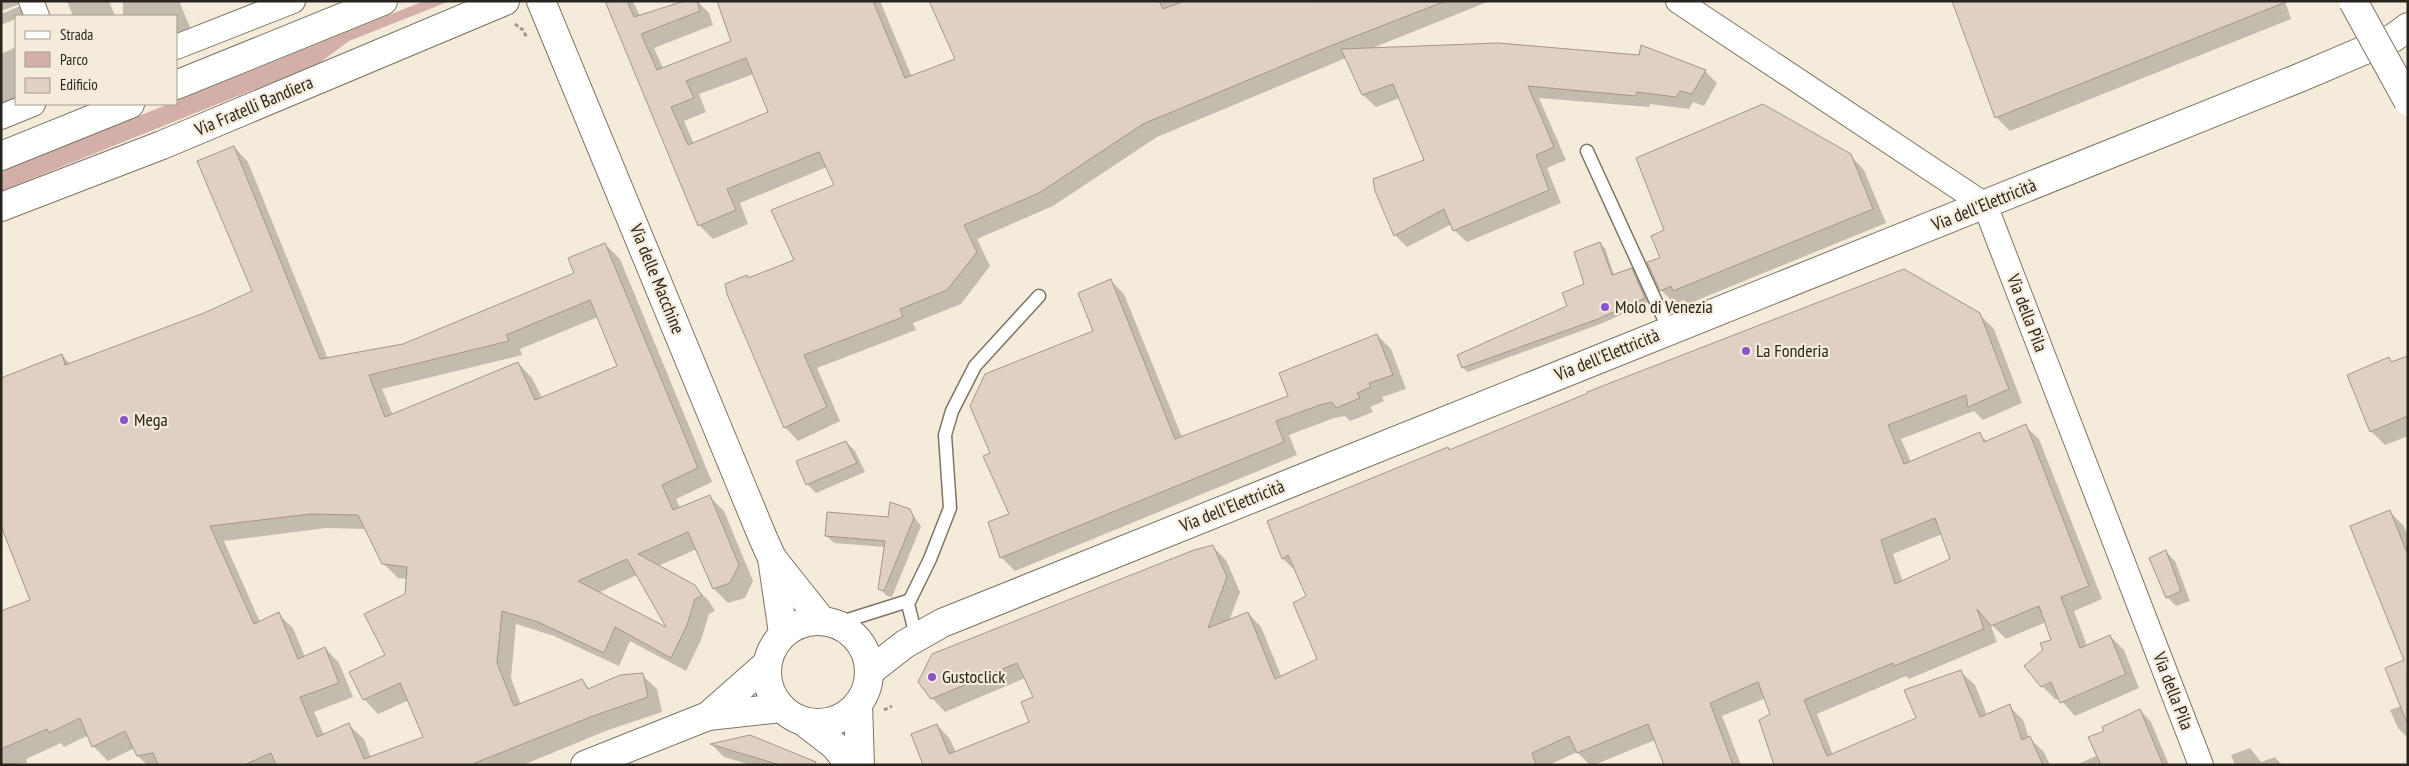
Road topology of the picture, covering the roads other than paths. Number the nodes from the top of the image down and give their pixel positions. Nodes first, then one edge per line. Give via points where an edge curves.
1 (31, 1) edge
2 (293, 1) edge
3 (383, 1) edge
4 (541, 1) edge
5 (1678, 1) edge
6 (2353, 1) edge
7 (507, 13) edge
8 (36, 15) edge
9 (2408, 27) edge
10 (178, 46) edge
11 (178, 84) edge
12 (2408, 101) edge
13 (31, 105) edge
14 (128, 105) edge
15 (1, 117) edge
16 (1587, 151) dead end
17 (1, 156) edge
18 (1985, 205) junction
19 (1, 207) edge
20 (1039, 296) dead end
21 (1669, 330) junction
22 (772, 558) junction
23 (908, 601) junction
24 (828, 622) junction
25 (783, 633) junction
26 (918, 636) junction
27 (767, 664) junction
28 (869, 672) junction
29 (858, 704) junction
30 (793, 715) junction
31 (708, 716) junction
32 (585, 765) edge
33 (850, 765) edge
34 (860, 765) edge
35 (2201, 765) edge

1 - 8 street
2 - 10 street
3 - 11 street
4 - 22 street, Via delle Macchine
5 - 18 street
6 - 12 street, bridge
7 - 19 street, Via Fratelli Bandiera
9 - 18 street, Via dell'Elettricità via 2393,38 2299,78
13 - 15 street
14 - 17 street
16 - 21 lane
18 - 21 street, Via dell'Elettricità
18 - 35 street, Via della Pila
20 - 23 lane via 979,360 955,403 945,435 950,508 930,559
21 - 26 street, Via dell'Elettricità via 942,623
22 - 24 street, Via delle Macchine
22 - 25 street, Via delle Macchine
23 - 24 lane
23 - 26 lane via 908,611
24 - 25 street via 812,620 796,624
24 - 28 street via 857,638 865,652
25 - 27 street via 773,645
26 - 28 street, Via dell'Elettricità
27 - 30 street via 769,690
27 - 31 street
28 - 29 street via 865,692
29 - 30 street via 836,720 820,723
29 - 34 street
30 - 31 street
30 - 33 street via 835,746
31 - 32 street

